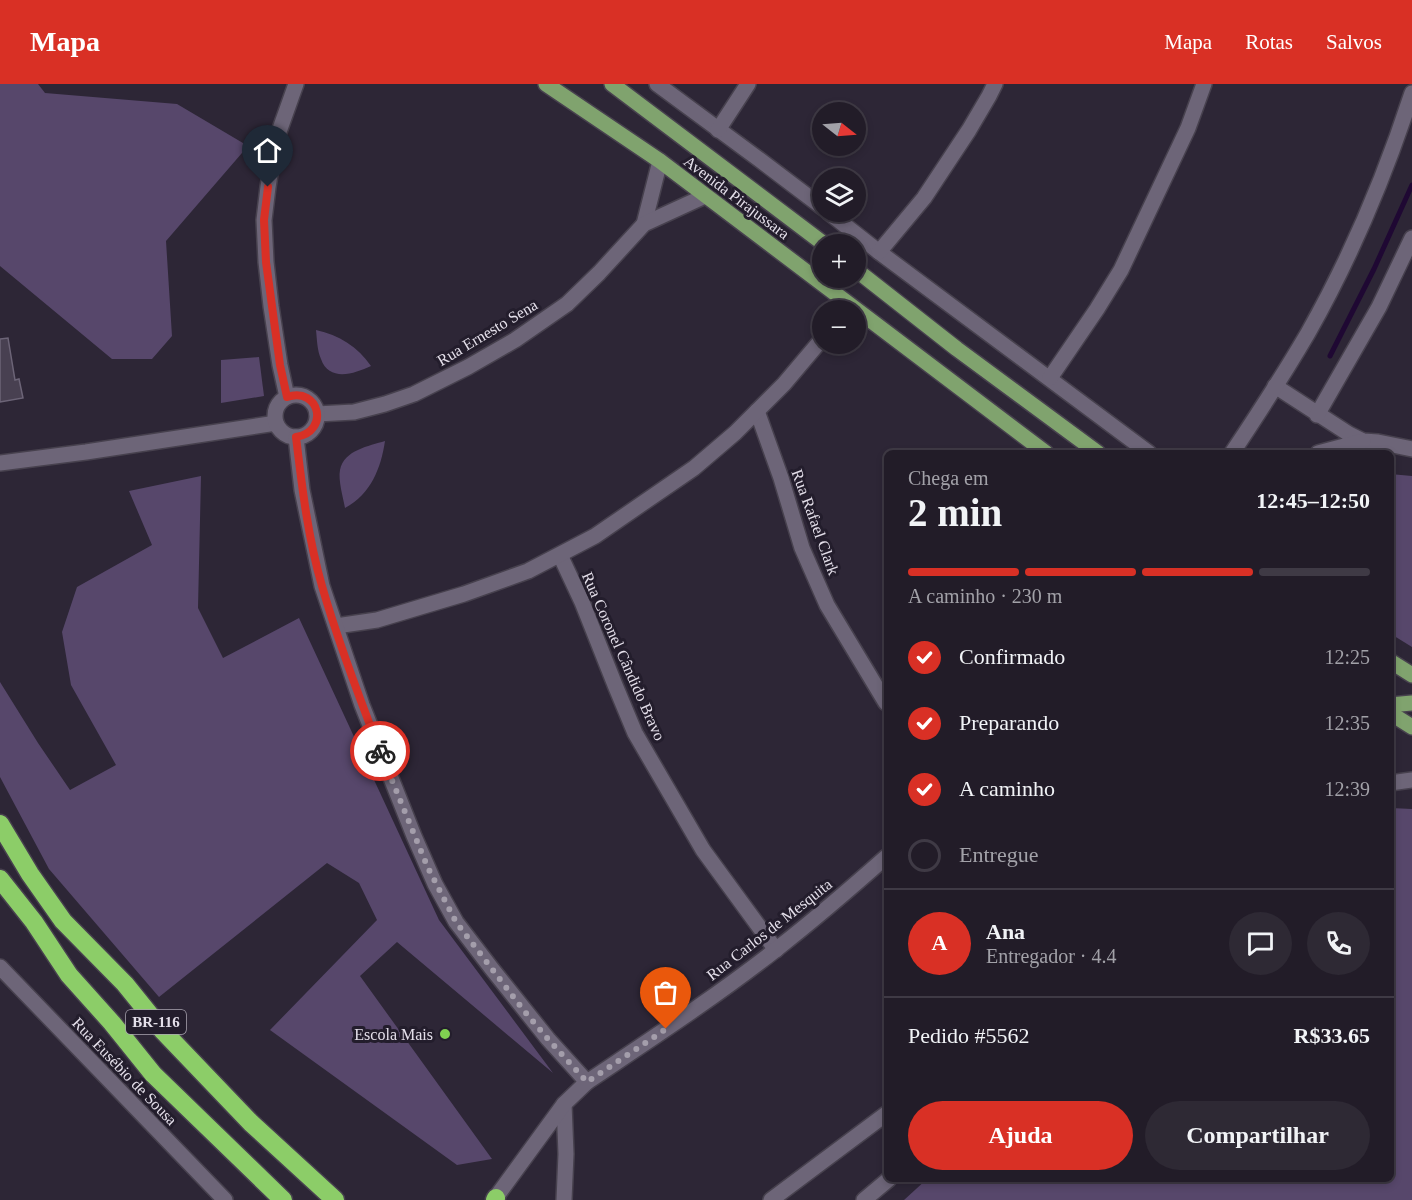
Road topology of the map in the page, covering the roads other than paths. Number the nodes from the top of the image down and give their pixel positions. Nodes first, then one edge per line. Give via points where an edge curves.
1 (296, 84) edge
2 (546, 84) edge
3 (612, 84) edge
4 (657, 84) edge
5 (748, 84) edge
6 (995, 84) edge
7 (1204, 84) edge
8 (1412, 93) edge
9 (718, 130) junction
10 (660, 161) junction
11 (705, 196) junction
12 (812, 200) edge
13 (841, 222) edge
14 (644, 224) junction
15 (812, 235) edge
16 (1412, 238) edge
17 (879, 252) junction
18 (866, 278) edge
19 (838, 300) edge
20 (866, 321) edge
21 (812, 351) edge
22 (1050, 378) junction
23 (1275, 386) junction
24 (287, 397) junction
25 (757, 411) junction
26 (317, 414) junction
27 (1317, 415) junction
28 (276, 423) junction
29 (296, 437) junction
30 (1364, 441) junction
31 (1412, 449) edge
32 (1042, 450) edge
33 (1094, 450) edge
34 (1145, 450) edge
35 (1234, 450) edge
36 (1330, 450) edge
37 (0, 463) edge
38 (560, 555) junction
39 (336, 626) junction
40 (1394, 664) edge
41 (1412, 675) edge
42 (884, 700) edge
43 (1412, 703) edge
44 (1394, 705) edge
45 (1394, 716) edge
46 (1412, 727) edge
47 (1412, 780) edge
48 (1394, 782) edge
49 (0, 824) edge
50 (884, 859) edge
51 (0, 879) edge
52 (776, 950) junction
53 (0, 967) edge
54 (587, 1082) junction
55 (564, 1104) junction
56 (884, 1115) edge
57 (885, 1182) edge
58 (278, 1197) edge
59 (495, 1199) edge
60 (225, 1200) edge
61 (335, 1200) edge
62 (564, 1200) edge
63 (771, 1200) edge
64 (864, 1200) edge

1 - 24 street via 275,143 264,220 271,306
2 - 10 main road, Avenida Pirajussara
3 - 15 main road, Avenida Pirajussara
4 - 9 street
5 - 9 street
6 - 17 street via 924,198
7 - 22 street via 1188,128 1121,270
8 - 23 street via 1350,251
9 - 12 street
10 - 11 main road, Avenida Pirajussara
10 - 14 street, Rua Ernesto Sena
11 - 14 street, Rua Ernesto Sena
11 - 19 main road, Avenida Pirajussara
13 - 17 street
14 - 26 street, Rua Ernesto Sena via 567,304 515,340 414,394 354,412
16 - 27 street via 1379,307
17 - 22 street
18 - 33 main road
20 - 32 main road, Avenida Pirajussara
21 - 25 street
22 - 34 street
23 - 27 street
23 - 35 street
24 - 26 street via 307,397
24 - 28 street via 277,408
25 - 38 street via 694,468 595,536
25 - 42 street, Rua Rafael Clark via 802,548 827,605
26 - 29 street via 314,428
27 - 30 street
28 - 29 street via 286,434
28 - 37 street
29 - 39 street via 312,543
30 - 31 street
30 - 36 street
38 - 39 street via 465,594 377,621
38 - 52 street, Rua Coronel Cândido Bravo via 636,733 703,850
39 - 54 street via 362,705 435,884 463,931 525,1012
40 - 41 main road
43 - 44 main road
45 - 46 main road
47 - 48 street
49 - 61 highway, BR-116 via 63,921 251,1123
50 - 52 street, Rua Carlos de Mesquita
51 - 58 highway, BR-116 via 69,975 153,1074
52 - 54 street, Rua Carlos de Mesquita
53 - 60 street, Rua Eusébio de Sousa
54 - 55 street, Rua Carlos de Mesquita
55 - 59 street, Rua Carlos de Mesquita
55 - 62 street
56 - 63 street
57 - 64 street

